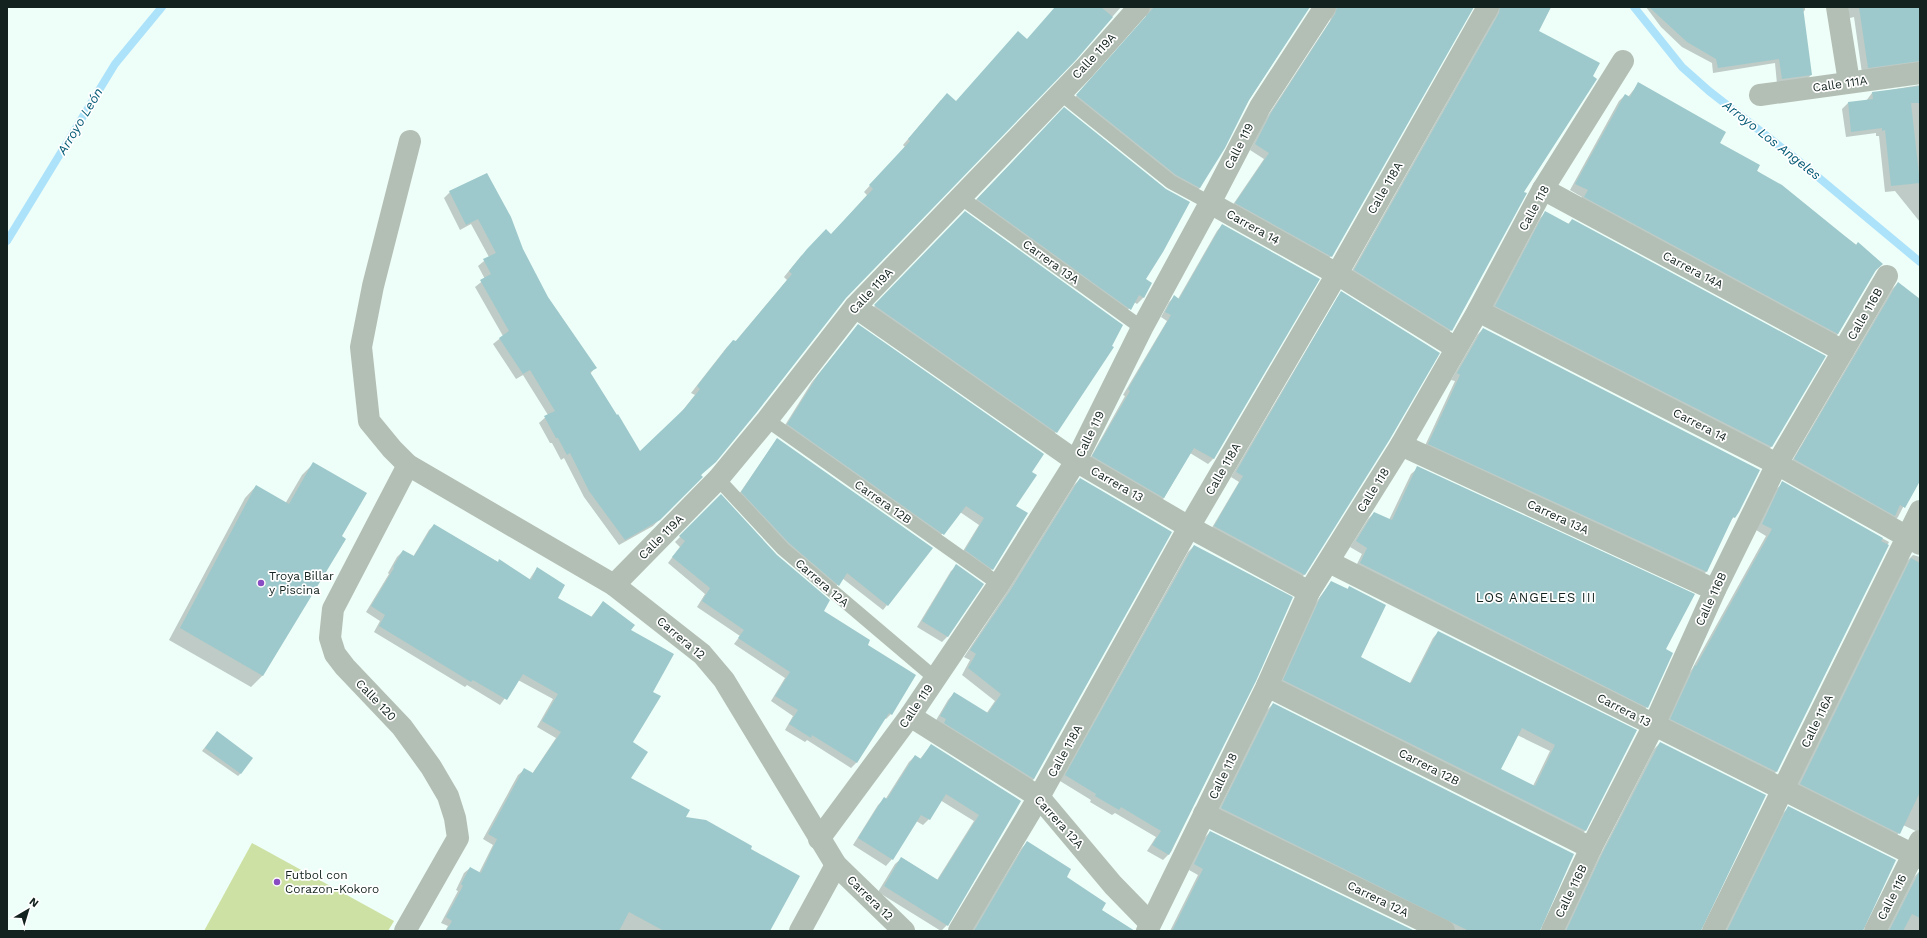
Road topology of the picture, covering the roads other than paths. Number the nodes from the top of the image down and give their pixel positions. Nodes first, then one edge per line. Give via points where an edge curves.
1 (1139, 7) edge
2 (1325, 7) edge
3 (1488, 7) edge
4 (1837, 7) edge
5 (1623, 61) dead end
6 (1920, 73) edge
7 (1849, 82) junction
8 (1060, 93) junction
9 (1760, 94) dead end
10 (410, 141) dead end
11 (1543, 189) junction
12 (960, 197) junction
13 (1210, 203) junction
14 (1337, 274) junction
15 (1887, 276) dead end
16 (855, 307) junction
17 (1478, 311) junction
18 (1142, 328) junction
19 (1456, 348) junction
20 (1843, 351) junction
21 (768, 420) junction
22 (1401, 444) junction
23 (1076, 461) junction
24 (1777, 464) junction
25 (408, 465) junction
26 (718, 479) junction
27 (1920, 511) edge
28 (1189, 527) junction
29 (1913, 541) edge
30 (1329, 562) junction
31 (614, 584) junction
32 (999, 584) junction
33 (1714, 590) junction
34 (1309, 592) junction
35 (934, 678) junction
36 (1267, 686) junction
37 (910, 716) junction
38 (1654, 726) junction
39 (1783, 790) junction
40 (1039, 797) junction
41 (1204, 814) junction
42 (819, 839) junction
43 (1591, 848) junction
44 (1918, 851) edge
45 (836, 864) junction
46 (1149, 927) edge
47 (405, 931) edge
48 (800, 931) edge
49 (904, 931) edge
50 (959, 931) edge
51 (1444, 931) edge
52 (1552, 931) edge
53 (1713, 931) edge
54 (1875, 931) edge

1 - 8 street, Calle 119A
2 - 13 street, Calle 119 via 1260,107
3 - 14 street, Calle 118A
4 - 7 street
5 - 11 street, Calle 118
6 - 7 street, Calle 111A
7 - 9 street, Calle 111A
8 - 12 street, Calle 119A
8 - 13 lane, Carrera 14 via 1171,182
10 - 25 street, Carrera 12 via 373,286 361,347 369,421
11 - 17 street, Calle 118
11 - 20 street, Carrera 14A
12 - 16 street, Calle 119A
12 - 18 lane, Carrera 13A
13 - 14 street, Carrera 14
13 - 18 street, Calle 119
14 - 19 street, Carrera 14
14 - 28 street, Calle 118A
15 - 20 street, Calle 116B
16 - 21 street, Calle 119A
16 - 23 street, Carrera 13
17 - 19 street, Calle 118
17 - 24 street, Carrera 14
18 - 23 street, Calle 119
19 - 22 street, Calle 118
20 - 24 street, Calle 116B
21 - 26 street, Calle 119A
21 - 32 lane, Carrera 12B
22 - 30 street, Calle 118
22 - 33 street, Carrera 13A
23 - 28 street, Carrera 13
23 - 32 street, Calle 119
24 - 29 street, Carrera 14
24 - 33 street, Calle 116B
25 - 31 street, Carrera 12
25 - 47 street, Calle 120 via 333,609 330,638 335,654 345,667 402,727 431,767 448,796 455,818 458,838
26 - 31 street, Calle 119A
26 - 35 lane, Carrera 12A via 783,549
27 - 29 street, Calle 116A
28 - 34 street, Carrera 13
28 - 40 street, Calle 118A
29 - 39 street, Calle 116A
30 - 34 street, Calle 118
30 - 38 street, Carrera 13
31 - 42 street, Carrera 12 via 702,654 724,680
32 - 35 street, Calle 119
33 - 38 street, Calle 116B
34 - 36 street, Calle 118
35 - 37 street, Calle 119
36 - 41 street, Calle 118
36 - 43 street, Carrera 12B
37 - 40 street, Carrera 12A
37 - 42 street, Calle 119
38 - 39 street, Carrera 13
38 - 43 street, Calle 116B
39 - 44 street, Carrera 13
39 - 53 street, Calle 116A
40 - 46 street, Carrera 12A
40 - 50 street, Calle 118A
41 - 46 street, Calle 118
41 - 51 street, Carrera 12A
42 - 45 street, Carrera 12
43 - 52 street, Calle 116B
44 - 54 street, Calle 116
45 - 48 street
45 - 49 street, Carrera 12

